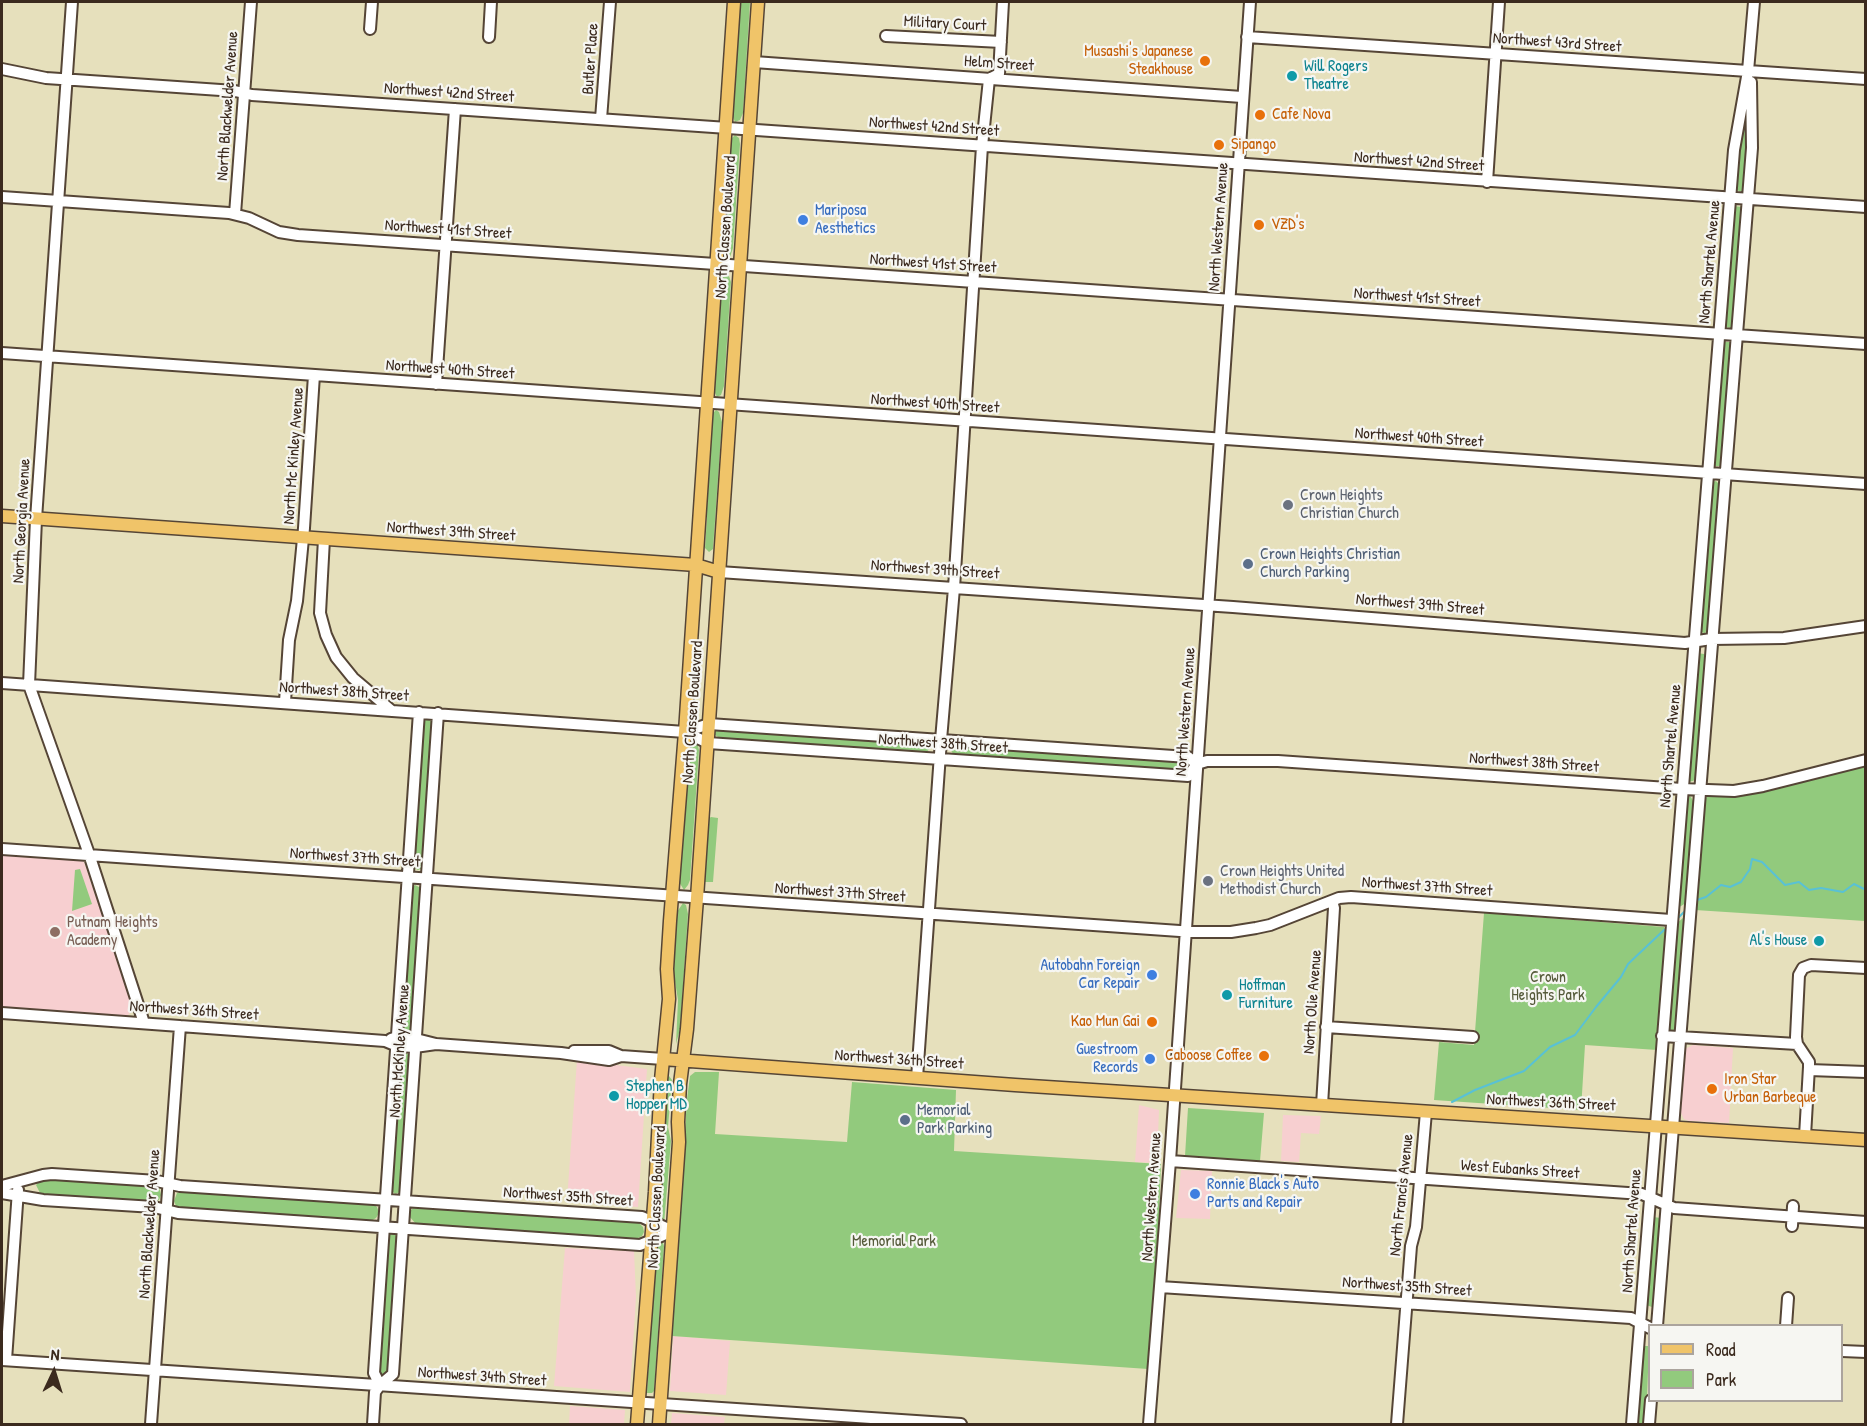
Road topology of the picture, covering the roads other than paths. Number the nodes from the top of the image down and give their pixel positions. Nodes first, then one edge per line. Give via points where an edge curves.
1 (72, 2) edge
2 (251, 2) edge
3 (372, 2) edge
4 (491, 2) edge
5 (610, 2) edge
6 (734, 2) edge
7 (759, 2) edge
8 (1003, 2) edge
9 (1250, 2) edge
10 (1499, 2) edge
11 (1754, 2) edge
12 (370, 29) dead end
13 (886, 36) dead end
14 (489, 37) dead end
15 (1247, 37) junction
16 (1001, 42) junction
17 (1496, 53) junction
18 (754, 62) junction
19 (2, 69) edge
20 (1748, 71) junction
21 (989, 79) junction
22 (67, 80) junction
23 (1866, 80) edge
24 (244, 93) junction
25 (1242, 97) junction
26 (455, 109) junction
27 (601, 119) junction
28 (726, 128) junction
29 (750, 130) junction
30 (982, 146) junction
31 (1238, 164) junction
32 (1487, 182) junction
33 (2, 197) edge
34 (1730, 198) junction
35 (1747, 199) junction
36 (58, 201) junction
37 (1866, 207) edge
38 (235, 214) junction
39 (446, 245) junction
40 (716, 265) junction
41 (740, 266) junction
42 (973, 282) junction
43 (1229, 300) junction
44 (1719, 334) junction
45 (1737, 335) junction
46 (1866, 344) edge
47 (2, 353) edge
48 (47, 357) junction
49 (314, 375) junction
50 (436, 384) junction
51 (707, 403) junction
52 (730, 404) junction
53 (964, 421) junction
54 (1220, 439) junction
55 (1708, 473) junction
56 (1725, 474) junction
57 (1866, 484) edge
58 (2, 516) edge
59 (36, 519) junction
60 (303, 538) junction
61 (324, 540) junction
62 (696, 566) junction
63 (719, 572) junction
64 (954, 588) junction
65 (1208, 606) junction
66 (1866, 626) edge
67 (1711, 639) junction
68 (1694, 642) junction
69 (2, 683) edge
70 (29, 685) junction
71 (285, 702) junction
72 (393, 711) junction
73 (419, 712) junction
74 (438, 713) junction
75 (709, 724) junction
76 (685, 732) junction
77 (941, 740) junction
78 (708, 743) junction
79 (940, 758) junction
80 (1866, 760) edge
81 (1197, 764) junction
82 (1682, 789) junction
83 (1700, 789) junction
84 (2, 849) edge
85 (89, 854) junction
86 (408, 876) junction
87 (427, 878) junction
88 (673, 896) junction
89 (697, 898) junction
90 (1332, 901) junction
91 (928, 914) junction
92 (1669, 917) junction
93 (1186, 931) junction
94 (1866, 968) edge
95 (2, 1013) edge
96 (144, 1023) junction
97 (180, 1026) junction
98 (1326, 1027) junction
99 (1662, 1036) junction
100 (1473, 1037) dead end
101 (1679, 1038) junction
102 (397, 1042) junction
103 (415, 1043) junction
104 (1797, 1044) junction
105 (663, 1059) junction
106 (683, 1060) junction
107 (1809, 1070) junction
108 (1866, 1072) edge
109 (917, 1078) junction
110 (1174, 1094) junction
111 (1322, 1105) junction
112 (1426, 1112) junction
113 (1655, 1126) junction
114 (1672, 1127) junction
115 (1805, 1136) junction
116 (1866, 1140) edge
117 (1170, 1161) junction
118 (1420, 1178) junction
119 (18, 1182) junction
120 (168, 1184) junction
121 (2, 1186) edge
122 (2, 1194) edge
123 (17, 1196) junction
124 (1650, 1197) junction
125 (386, 1200) junction
126 (405, 1201) junction
127 (1666, 1205) junction
128 (166, 1210) junction
129 (653, 1222) junction
130 (1866, 1222) edge
131 (385, 1226) junction
132 (403, 1228) junction
133 (673, 1231) junction
134 (651, 1241) junction
135 (1160, 1287) junction
136 (1788, 1298) dead end
137 (1406, 1302) junction
138 (1657, 1324) edge
139 (1786, 1324) edge
140 (1645, 1326) edge
141 (1843, 1351) edge
142 (1866, 1352) edge
143 (4, 1360) edge
144 (155, 1370) junction
145 (380, 1385) junction
146 (639, 1402) junction
147 (1651, 1402) edge
148 (661, 1404) junction
149 (895, 1422) edge
150 (151, 1425) edge
151 (373, 1425) edge
152 (637, 1425) edge
153 (659, 1425) edge
154 (961, 1425) edge
155 (1149, 1425) edge
156 (1397, 1425) edge
157 (1632, 1425) edge
158 (1649, 1425) edge

1 - 22 street, North Georgia Avenue
2 - 24 street, North Blackwelder Avenue
3 - 12 street
4 - 14 street
5 - 27 street, Butler Place
6 - 28 main road, North Classen Boulevard
7 - 18 main road, North Classen Boulevard
8 - 16 street
9 - 15 street, North Western Avenue
10 - 17 street
11 - 20 street, North Shartel Avenue
13 - 16 street, Military Court
15 - 17 street, Northwest 43rd Street
15 - 25 street, North Western Avenue
16 - 21 street via 999,74
17 - 20 street, Northwest 43rd Street
17 - 32 street
18 - 21 street, Helm Street
18 - 29 main road, North Classen Boulevard
19 - 22 street, Northwest 42nd Street
20 - 23 street, Northwest 43rd Street
20 - 34 street, North Shartel Avenue via 1735,137
20 - 35 street, North Shartel Avenue via 1752,83 1752,134
21 - 25 street, Helm Street
21 - 30 street
22 - 24 street, Northwest 42nd Street
22 - 36 street, North Georgia Avenue
24 - 26 street, Northwest 42nd Street
24 - 38 street, North Blackwelder Avenue
25 - 31 street, North Western Avenue
26 - 27 street, Northwest 42nd Street
26 - 39 street
27 - 28 street, Northwest 42nd Street
28 - 29 street, Northwest 42nd Street
28 - 40 main road, North Classen Boulevard
29 - 30 street, Northwest 42nd Street
29 - 41 main road, North Classen Boulevard
30 - 31 street, Northwest 42nd Street
30 - 42 street
31 - 32 street, Northwest 42nd Street
31 - 43 street, North Western Avenue
32 - 34 street, Northwest 42nd Street
33 - 36 street, Northwest 41st Street
34 - 35 street, Northwest 42nd Street
34 - 44 street, North Shartel Avenue
35 - 37 street, Northwest 42nd Street
35 - 45 street, North Shartel Avenue
36 - 38 street, Northwest 41st Street
36 - 48 street, North Georgia Avenue
38 - 39 street, Northwest 41st Street via 291,234
39 - 40 street, Northwest 41st Street
39 - 50 street
40 - 41 street, Northwest 41st Street
40 - 51 main road, North Classen Boulevard
41 - 42 street, Northwest 41st Street
41 - 52 main road, North Classen Boulevard
42 - 43 street, Northwest 41st Street
42 - 53 street
43 - 44 street, Northwest 41st Street
43 - 54 street, North Western Avenue
44 - 45 street, Northwest 41st Street
44 - 55 street, North Shartel Avenue
45 - 46 street, Northwest 41st Street
45 - 56 street, North Shartel Avenue
47 - 48 street, Northwest 40th Street
48 - 49 street, Northwest 40th Street
48 - 59 street, North Georgia Avenue
49 - 50 street, Northwest 40th Street
49 - 60 street, North Mc Kinley Avenue
50 - 51 street, Northwest 40th Street
51 - 52 street, Northwest 40th Street
51 - 62 main road, North Classen Boulevard
52 - 53 street, Northwest 40th Street
52 - 63 main road, North Classen Boulevard
53 - 54 street, Northwest 40th Street
53 - 64 street
54 - 55 street, Northwest 40th Street
54 - 65 street, North Western Avenue
55 - 56 street, Northwest 40th Street
55 - 68 street, North Shartel Avenue
56 - 57 street, Northwest 40th Street
56 - 67 street, North Shartel Avenue
58 - 59 main road, Northwest 39th Street
59 - 60 main road, Northwest 39th Street
59 - 70 street, North Georgia Avenue
60 - 61 main road, Northwest 39th Street
60 - 71 street
61 - 62 main road, Northwest 39th Street
61 - 72 street via 320,613 326,634 336,657 353,678
62 - 63 main road, Northwest 39th Street
62 - 76 main road, North Classen Boulevard
63 - 64 street, Northwest 39th Street
63 - 75 main road, North Classen Boulevard
64 - 65 street, Northwest 39th Street
64 - 77 street
65 - 68 street, Northwest 39th Street
65 - 81 street, North Western Avenue
66 - 67 street, Northwest 39th Street via 1784,638
67 - 68 street, Northwest 39th Street
67 - 83 street, North Shartel Avenue
68 - 82 street, North Shartel Avenue
69 - 70 street, Northwest 38th Street
70 - 71 street, Northwest 38th Street
70 - 85 street, North Georgia Avenue
71 - 72 street, Northwest 38th Street
72 - 73 street, Northwest 38th Street
73 - 74 street, Northwest 38th Street
73 - 86 street, North McKinley Avenue
74 - 76 street, Northwest 38th Street
74 - 87 street, North McKinley Avenue
75 - 76 street, Northwest 38th Street
75 - 77 street, Northwest 38th Street
75 - 78 main road, North Classen Boulevard
76 - 78 street, Northwest 38th Street
76 - 88 main road, North Classen Boulevard
77 - 79 street
77 - 81 street, Northwest 38th Street via 1188,757
78 - 79 street, Northwest 38th Street
78 - 89 main road, North Classen Boulevard
79 - 81 street, Northwest 38th Street via 1188,776
79 - 91 street
80 - 83 street, Northwest 38th Street via 1763,786
81 - 82 street, Northwest 38th Street via 1299,762
81 - 93 street, North Western Avenue
82 - 83 street, Northwest 38th Street
82 - 92 street, North Shartel Avenue
83 - 101 street, North Shartel Avenue
84 - 85 street, Northwest 37th Street
85 - 86 street, Northwest 37th Street
85 - 96 street, North Georgia Avenue
86 - 87 street, Northwest 37th Street
86 - 102 street, North McKinley Avenue
87 - 88 street, Northwest 37th Street
87 - 103 street, North McKinley Avenue
88 - 89 street, Northwest 37th Street
88 - 105 main road, North Classen Boulevard
89 - 91 street, Northwest 37th Street
89 - 106 main road, North Classen Boulevard
90 - 92 street, Northwest 37th Street via 1351,897
90 - 93 street, Northwest 37th Street via 1256,928 1215,933
90 - 98 street, North Olie Avenue
91 - 93 street, Northwest 37th Street
91 - 109 street
92 - 99 street, North Shartel Avenue
93 - 110 street, North Western Avenue
94 - 104 street via 1805,966 1799,980
95 - 96 street, Northwest 36th Street
96 - 97 street, Northwest 36th Street
97 - 102 street, Northwest 36th Street
97 - 120 street, North Blackwelder Avenue
98 - 100 street
98 - 111 street, North Olie Avenue
99 - 101 street
99 - 113 street, North Shartel Avenue
101 - 104 street
101 - 114 street, North Shartel Avenue
102 - 103 street, Northwest 36th Street
102 - 125 street, North McKinley Avenue
103 - 105 street, Northwest 36th Street via 609,1060 621,1056
103 - 126 street, North McKinley Avenue
104 - 107 street via 1809,1062
105 - 106 main road, Northwest 36th Street
105 - 129 main road, North Classen Boulevard
106 - 109 main road, Northwest 36th Street
106 - 133 main road, North Classen Boulevard
107 - 108 street
107 - 115 street
109 - 110 main road, Northwest 36th Street
110 - 111 main road, Northwest 36th Street
110 - 117 street, North Western Avenue
111 - 112 main road, Northwest 36th Street
112 - 113 main road, Northwest 36th Street
112 - 118 street, North Francis Avenue
113 - 114 main road, Northwest 36th Street
113 - 124 street, North Shartel Avenue
114 - 115 main road, Northwest 36th Street
114 - 127 street, North Shartel Avenue
115 - 116 main road, Northwest 36th Street
117 - 118 street, West Eubanks Street
117 - 135 street, North Western Avenue
118 - 124 street, West Eubanks Street
118 - 137 street, North Francis Avenue
119 - 120 street, Northwest 35th Street via 52,1174
119 - 121 street, Northwest 35th Street
119 - 123 street
120 - 125 street, Northwest 35th Street
120 - 128 street, North Blackwelder Avenue
122 - 123 street
123 - 128 street
123 - 143 street
124 - 127 street, West Eubanks Street
124 - 140 street, North Shartel Avenue
125 - 126 street, Northwest 35th Street
125 - 131 street, North McKinley Avenue
126 - 129 street, Northwest 35th Street via 642,1217
126 - 132 street, North McKinley Avenue
127 - 130 street, West Eubanks Street
127 - 138 street, North Shartel Avenue
128 - 131 street
128 - 144 street, North Blackwelder Avenue
129 - 133 street, Northwest 35th Street
129 - 134 main road, North Classen Boulevard
131 - 132 street
131 - 145 street, North McKinley Avenue via 374,1373
132 - 134 street via 640,1245
132 - 145 street, North McKinley Avenue via 393,1374
133 - 134 street
133 - 148 main road, North Classen Boulevard
134 - 146 main road, North Classen Boulevard
135 - 137 street, Northwest 35th Street
135 - 155 street, North Western Avenue
136 - 139 street
137 - 140 street, Northwest 35th Street via 1631,1318
137 - 156 street, North Francis Avenue
140 - 157 street, North Shartel Avenue
141 - 142 street
143 - 144 street, Northwest 34th Street
144 - 145 street, Northwest 34th Street
144 - 150 street, North Blackwelder Avenue
145 - 146 street, Northwest 34th Street
145 - 151 street, North McKinley Avenue via 375,1392
146 - 148 street, Northwest 34th Street
146 - 152 main road, North Classen Boulevard
147 - 158 street
148 - 149 street, Northwest 34th Street
148 - 153 main road, North Classen Boulevard
149 - 154 street, Northwest 34th Street

